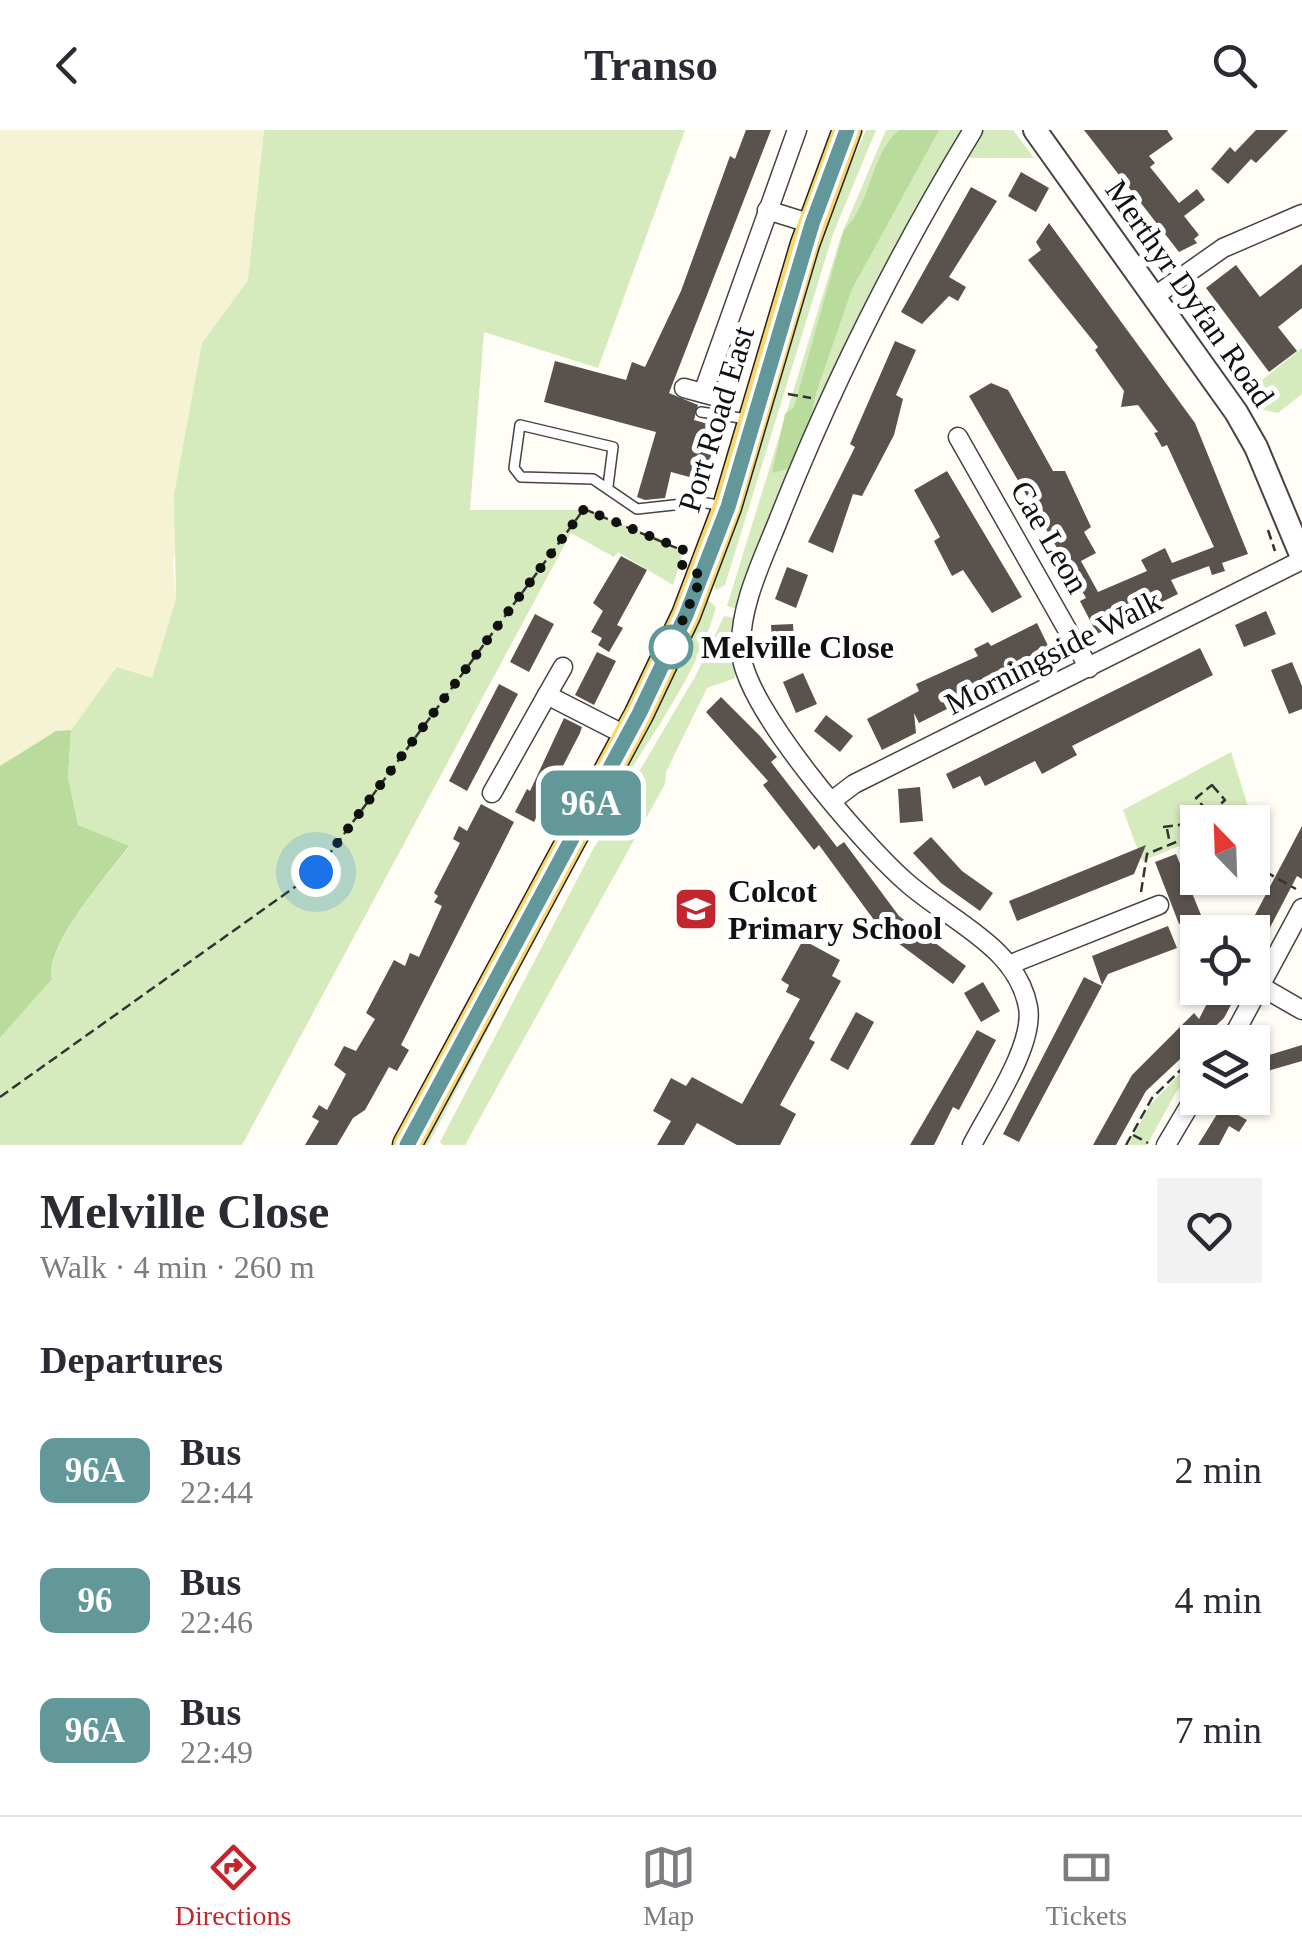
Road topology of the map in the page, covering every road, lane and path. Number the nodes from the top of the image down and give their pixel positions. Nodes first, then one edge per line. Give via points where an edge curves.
1 (797, 130) edge
2 (847, 130) edge
3 (973, 130) edge
4 (1035, 130) edge
5 (768, 210) junction
6 (1302, 214) edge
7 (812, 224) junction
8 (1155, 296) junction
9 (788, 394) dead end
10 (696, 398) junction
11 (725, 400) dead end
12 (828, 403) junction
13 (754, 422) junction
14 (958, 437) dead end
15 (608, 486) junction
16 (728, 507) junction
17 (1267, 529) dead end
18 (1302, 559) edge
19 (1282, 570) junction
20 (702, 576) junction
21 (564, 667) dead end
22 (1090, 668) junction
23 (547, 695) junction
24 (627, 736) junction
25 (502, 786) dead end
26 (833, 800) junction
27 (1202, 805) edge
28 (1219, 805) edge
29 (1180, 821) edge
30 (1180, 840) edge
31 (1170, 844) junction
32 (1270, 874) edge
33 (1302, 892) edge
34 (1153, 907) joint
35 (1302, 908) edge
36 (1012, 964) junction
37 (1270, 967) edge
38 (1270, 992) edge
39 (1302, 1010) edge
40 (1180, 1071) edge
41 (0, 1097) edge
42 (1184, 1115) edge
43 (1132, 1134) junction
44 (407, 1145) edge
45 (972, 1145) edge
46 (1126, 1145) edge
47 (1152, 1145) edge
48 (1166, 1145) edge

1 - 5 street
2 - 7 main road, Port Road East
3 - 12 street via 898,256
4 - 8 street, Merthyr Dyfan Road
5 - 7 street
5 - 10 street
6 - 8 street via 1222,248
7 - 13 main road, Port Road East
8 - 18 street, Merthyr Dyfan Road via 1248,432
9 - 12 path
10 - 11 street
10 - 13 lane
12 - 26 street via 746,608 741,652 747,681 768,717
13 - 16 main road, Port Road East
14 - 22 street, Cae Leon
15 - 15 lane via 579,477 521,477 514,468 520,425 613,447
15 - 16 lane via 612,496 636,509 700,502
16 - 20 main road, Port Road East
17 - 19 path
18 - 19 street, Morningside Walk
19 - 22 street, Morningside Walk
20 - 24 main road, Port Road East
20 - 41 path via 682,566 686,551 584,509 316,872
21 - 23 street
22 - 26 street, Morningside Walk
23 - 24 street
23 - 25 street
24 - 44 main road, Port Road East
26 - 36 street via 904,880
27 - 28 path via 1196,798 1212,785 1225,800
29 - 31 path via 1165,827
30 - 31 path
31 - 34 path via 1146,854 1140,892
32 - 33 path
34 - 36 street
35 - 37 street
36 - 45 street via 1029,1009 1024,1046
38 - 39 street
40 - 43 path via 1152,1098
42 - 48 street
43 - 46 path
43 - 47 path

